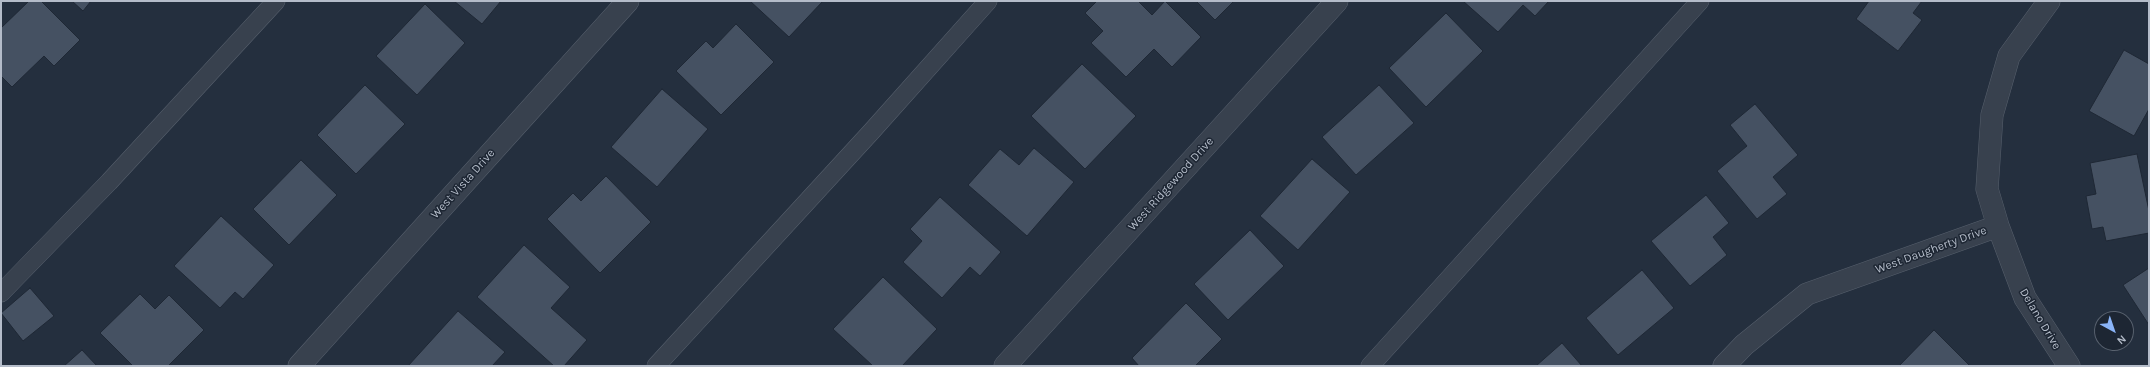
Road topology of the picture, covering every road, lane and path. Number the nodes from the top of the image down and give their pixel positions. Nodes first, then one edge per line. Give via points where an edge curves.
1 (276, 1) edge
2 (628, 1) edge
3 (988, 1) edge
4 (1337, 1) edge
5 (1700, 1) edge
6 (2049, 1) edge
7 (1998, 226) junction
8 (1, 293) edge
9 (299, 366) edge
10 (656, 366) edge
11 (1005, 366) edge
12 (1370, 366) edge
13 (1724, 366) edge
14 (2069, 366) edge

1 - 8 lane via 115,177
2 - 9 street, West Vista Drive
3 - 10 lane
4 - 11 street, West Ridgewood Drive
5 - 12 lane
6 - 7 street, West Daugherty Drive via 2009,56 1992,115 1987,189
7 - 13 street, West Daugherty Drive via 1807,294 1744,345
7 - 14 street, Delano Drive via 2025,298

